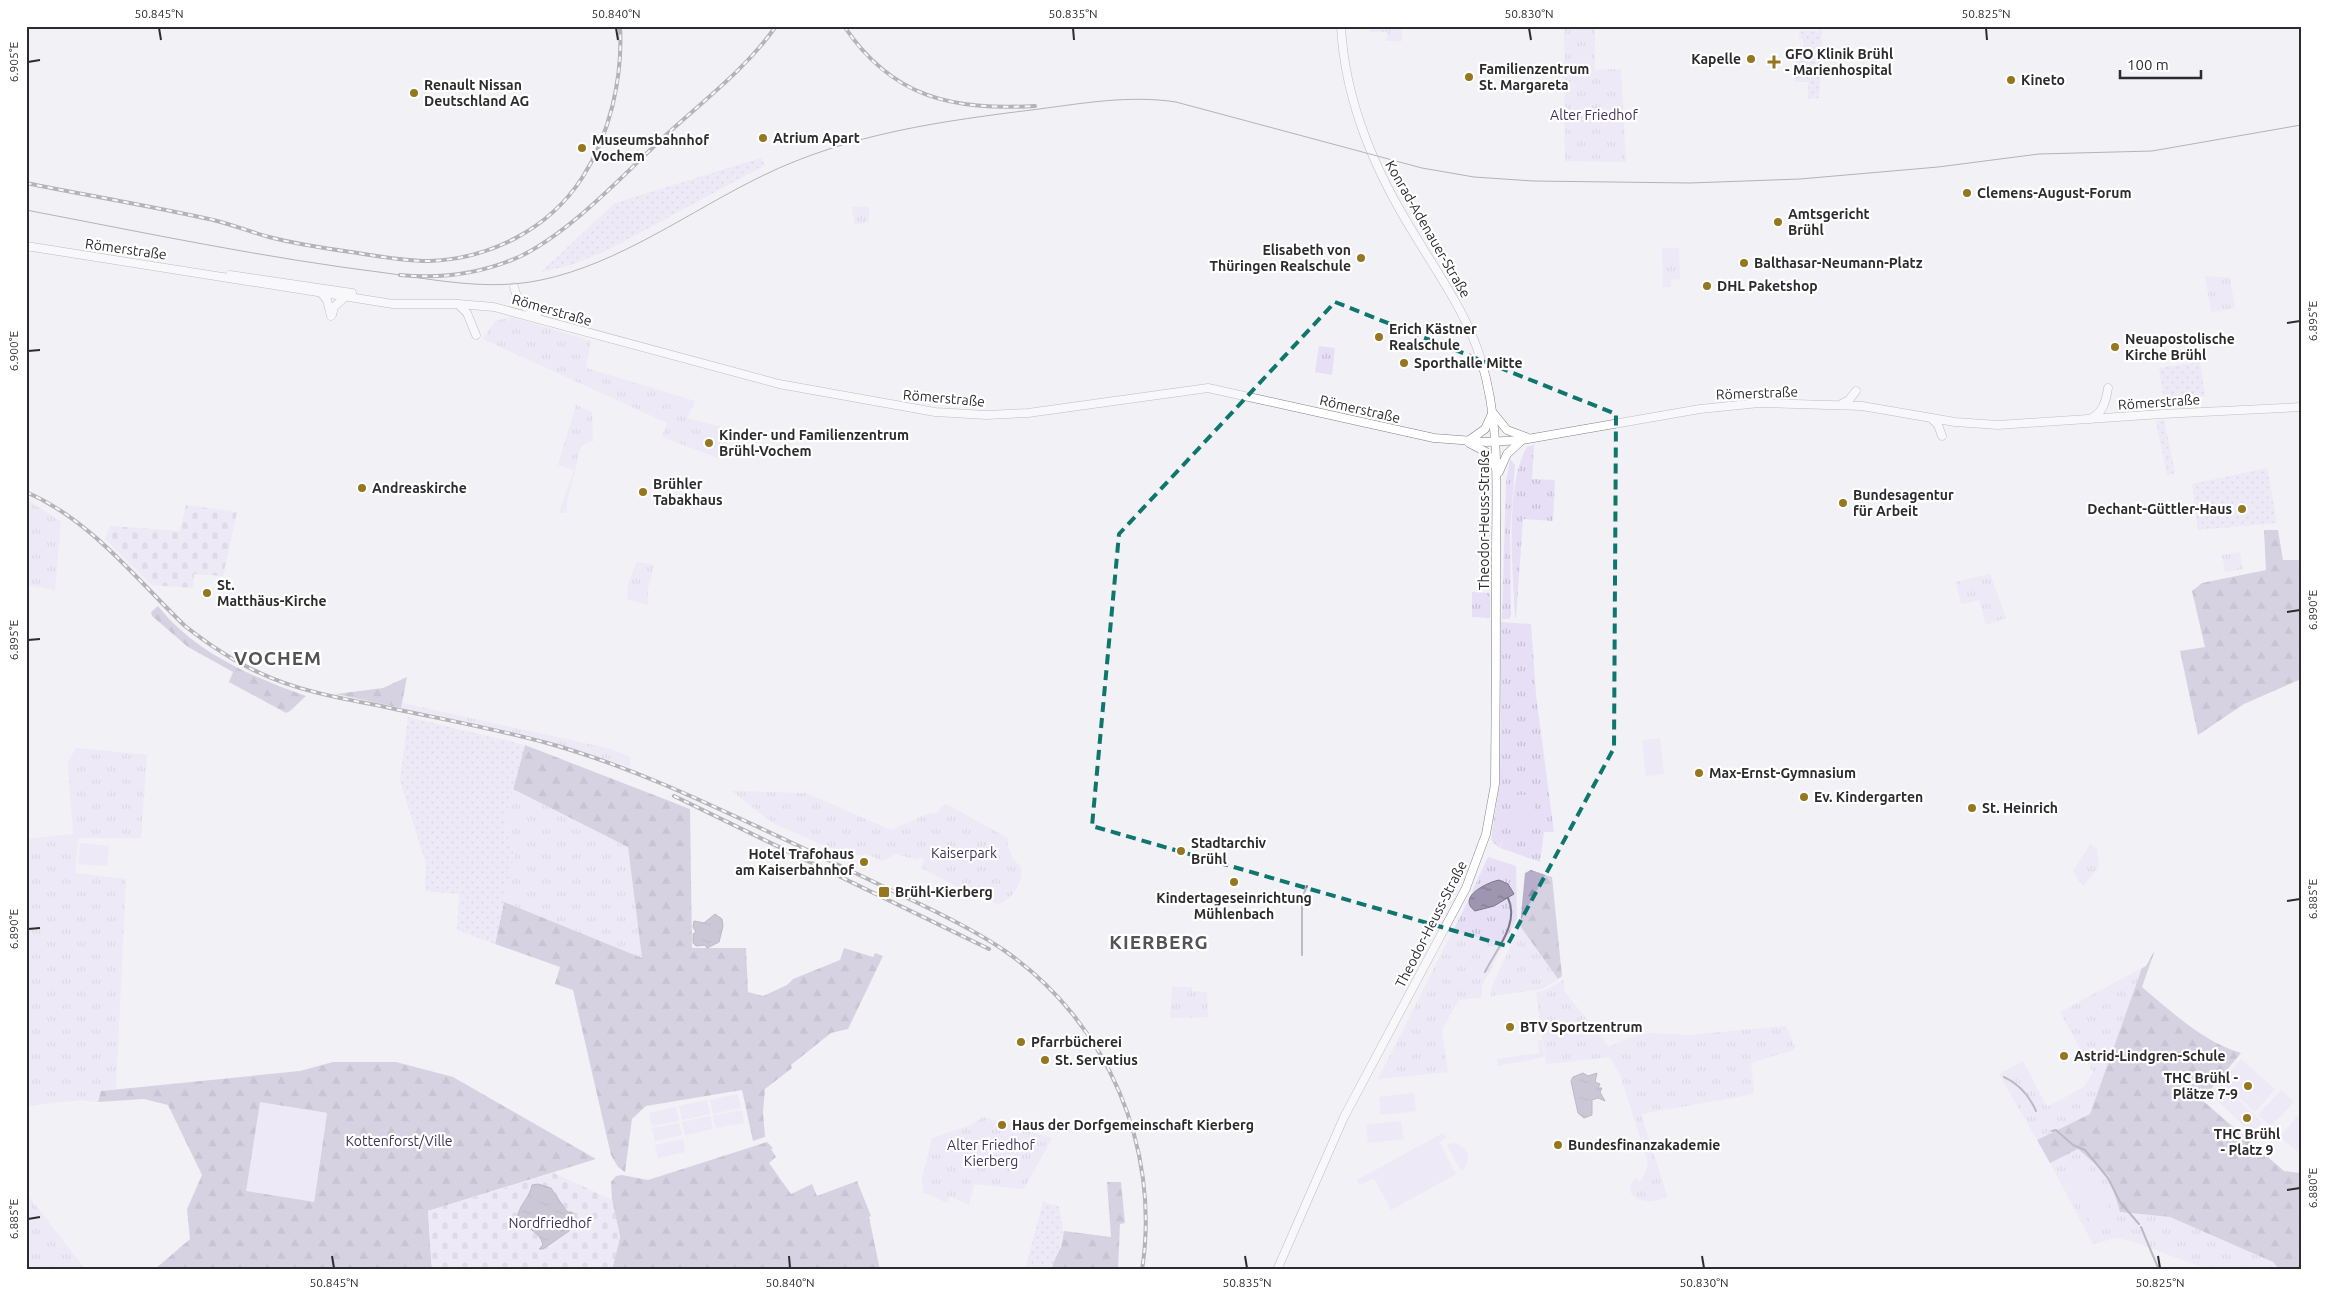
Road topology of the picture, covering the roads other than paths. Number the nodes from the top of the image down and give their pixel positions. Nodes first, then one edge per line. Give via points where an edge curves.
1 (1341, 26) edge
2 (26, 246) edge
3 (222, 276) junction
4 (514, 287) dead end
5 (322, 294) junction
6 (345, 297) junction
7 (426, 304) junction
8 (458, 304) junction
9 (553, 321) junction
10 (476, 335) dead end
11 (2108, 388) dead end
12 (1839, 405) junction
13 (1862, 406) junction
14 (2301, 407) edge
15 (1493, 412) junction
16 (1929, 417) junction
17 (2088, 420) junction
18 (1955, 422) junction
19 (1526, 439) junction
20 (1466, 441) junction
21 (1496, 442) junction
22 (1497, 474) junction
23 (1277, 1270) edge

1 - 15 main road, Konrad-Adenauer-Straße via 1348,82 1360,124 1396,203 1472,335 1485,372
2 - 3 main road, Römerstraße
3 - 5 main road, Römerstraße
3 - 7 main road, Römerstraße
4 - 9 main road via 522,306
5 - 6 main road, Römerstraße
5 - 6 main road via 331,316 334,307
6 - 7 main road, Römerstraße via 393,304
7 - 8 main road, Römerstraße
8 - 9 main road, Römerstraße via 494,307
8 - 10 main road via 467,313
9 - 20 main road, Römerstraße via 779,384 935,412 977,415 1028,413 1208,388 1425,436
11 - 17 main road via 2102,409
12 - 13 main road, Römerstraße
12 - 13 main road via 1849,400 1856,390
12 - 19 main road, Römerstraße via 1732,405
13 - 16 main road, Römerstraße
14 - 17 main road, Römerstraße
15 - 19 main road via 1507,430
15 - 20 main road via 1485,428
15 - 21 main road, Konrad-Adenauer-Straße
16 - 18 main road, Römerstraße
16 - 18 main road via 1938,425 1942,436 1947,426
17 - 18 main road, Römerstraße via 1998,425
19 - 21 main road, Römerstraße
19 - 22 main road via 1507,454
20 - 21 main road, Römerstraße
20 - 22 main road via 1486,452
21 - 22 main road, Theodor-Heuss-Straße
22 - 23 main road, Theodor-Heuss-Straße via 1495,784 1486,834 1466,888 1344,1117

